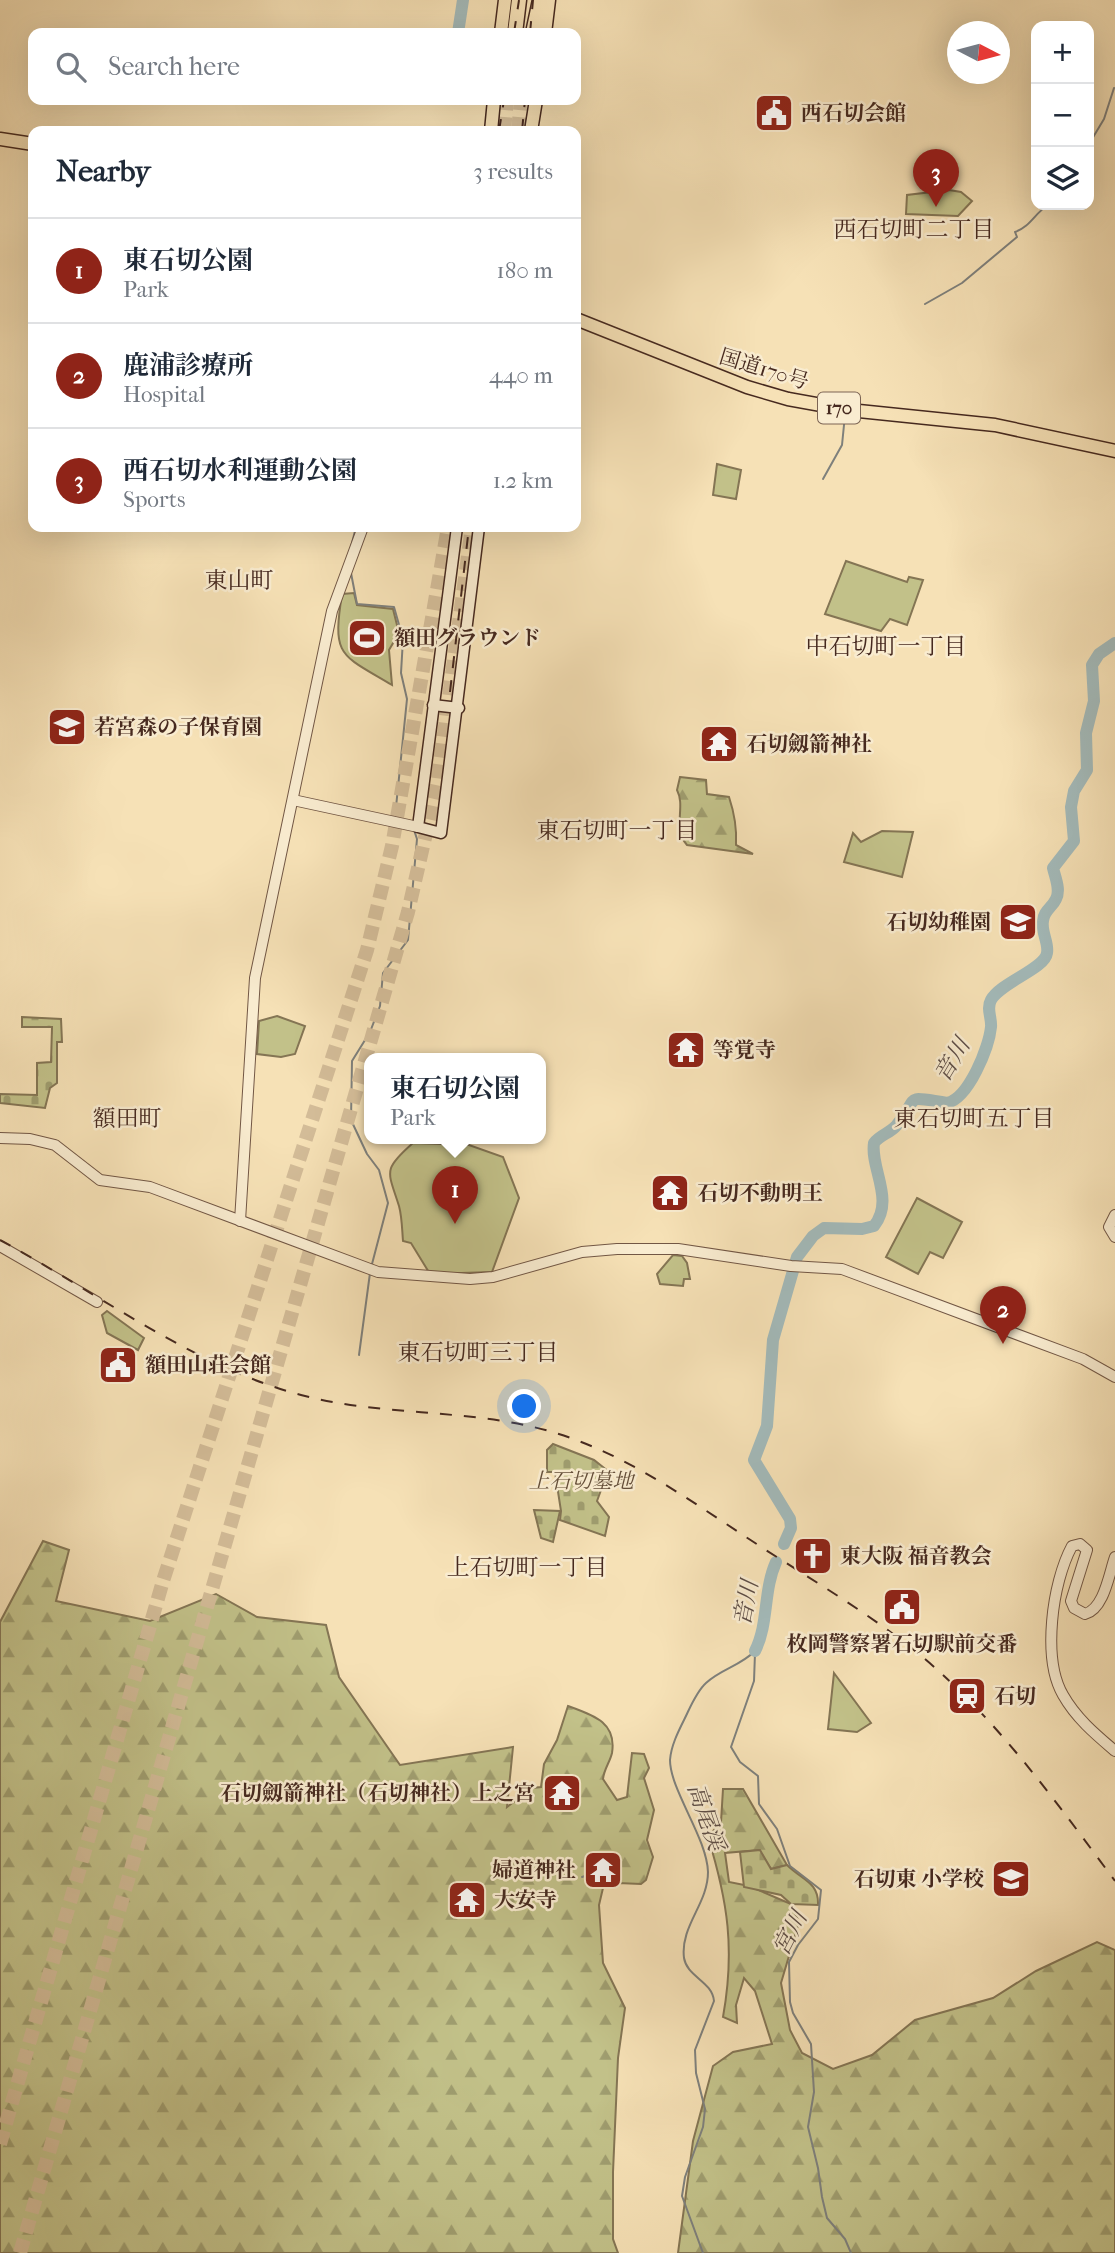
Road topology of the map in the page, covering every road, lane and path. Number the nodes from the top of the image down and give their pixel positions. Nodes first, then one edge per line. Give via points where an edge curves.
1 (505, 0) edge
2 (513, 0) edge
3 (519, 0) edge
4 (534, 0) edge
5 (540, 0) edge
6 (549, 0) edge
7 (502, 28) edge
8 (513, 28) edge
9 (514, 28) edge
10 (531, 28) edge
11 (532, 28) edge
12 (546, 28) edge
13 (494, 105) edge
14 (535, 105) edge
15 (491, 126) edge
16 (532, 126) edge
17 (0, 139) edge
18 (28, 143) edge
19 (581, 321) edge
20 (1115, 450) edge
21 (361, 532) edge
22 (456, 532) edge
23 (478, 532) edge
24 (433, 705) junction
25 (459, 708) junction
26 (293, 800) junction
27 (418, 827) junction
28 (0, 1138) edge
29 (1115, 1215) edge
30 (240, 1221) junction
31 (1115, 1237) edge
32 (0, 1246) edge
33 (97, 1302) dead end
34 (1115, 1377) edge
35 (1115, 1557) edge
36 (1115, 1751) edge

1 - 7 highway
2 - 8 highway
3 - 9 highway
4 - 10 highway
5 - 11 highway
6 - 12 highway
13 - 15 highway
14 - 16 highway
17 - 18 highway
19 - 20 highway, 国道170号 / 170 via 788,399 995,425
21 - 26 street via 332,611
22 - 24 main road
23 - 25 main road
24 - 25 main road
24 - 27 main road
25 - 27 main road via 441,833
26 - 27 street
26 - 30 street via 255,978
28 - 30 street via 55,1145 100,1180 149,1187
29 - 31 street via 1110,1227
30 - 34 street via 378,1272 422,1278 494,1276 557,1257 617,1249 678,1249 850,1272 1083,1359
32 - 33 street
35 - 36 street via 1100,1600 1085,1614 1071,1601 1087,1550 1080,1544 1072,1546 1052,1630 1054,1669 1061,1693 1080,1720

